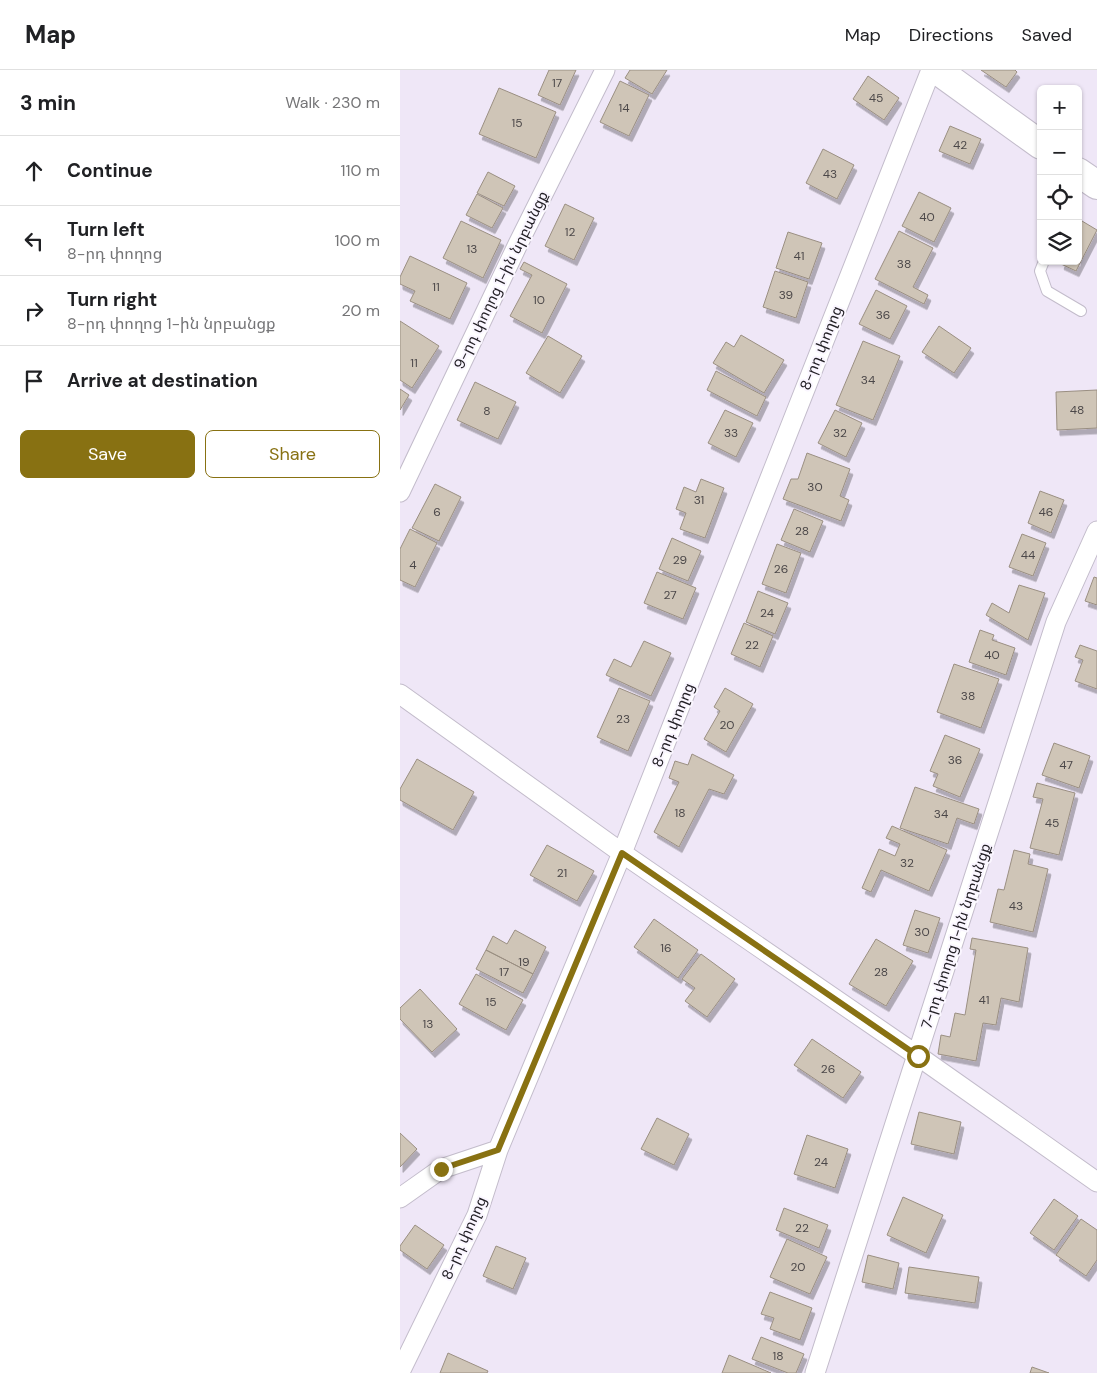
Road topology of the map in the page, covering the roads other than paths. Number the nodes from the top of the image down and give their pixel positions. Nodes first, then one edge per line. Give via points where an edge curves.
1 (605, 70) edge
2 (931, 70) edge
3 (936, 70) edge
4 (1037, 142) edge
5 (1042, 265) edge
6 (1081, 310) dead end
7 (400, 492) edge
8 (1097, 531) edge
9 (400, 694) edge
10 (622, 853) junction
11 (918, 1056) junction
12 (498, 1150) junction
13 (1097, 1182) edge
14 (400, 1198) edge
15 (400, 1372) edge
16 (815, 1373) edge

1 - 7 street, 9-րդ փողոց 1-ին նրբանցք
2 - 10 street, 8-րդ փողոց
3 - 4 main road
5 - 6 lane via 1040,271 1047,290
8 - 11 street, 7-րդ փողոց 1-ին նրբանցք via 1056,622
9 - 10 street
10 - 11 street
10 - 12 street, 8-րդ փողոց
11 - 13 street
11 - 16 street, 7-րդ փողոց 1-ին նրբանցք
12 - 14 street via 441,1169
12 - 15 street, 8-րդ փողոց via 478,1216

